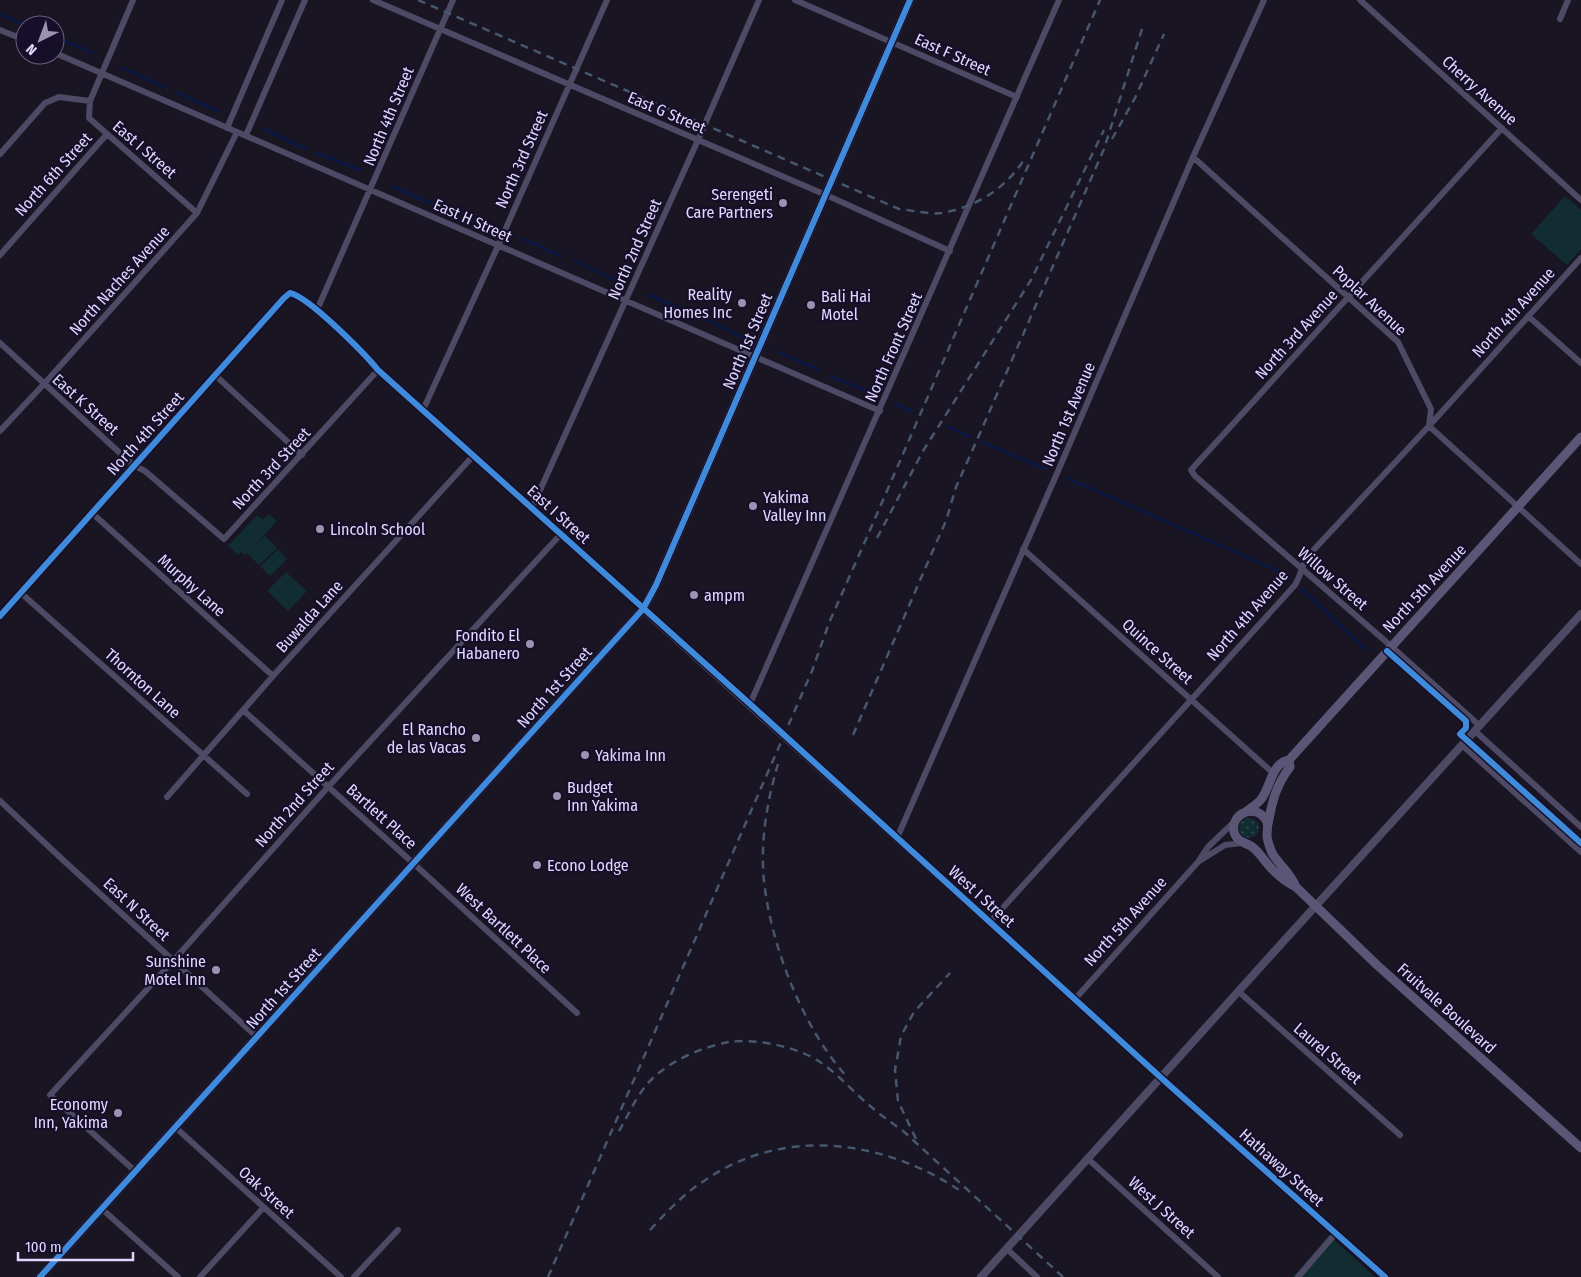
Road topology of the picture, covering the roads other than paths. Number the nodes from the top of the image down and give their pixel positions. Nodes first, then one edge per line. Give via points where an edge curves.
1 (133, 0) edge
2 (282, 0) edge
3 (305, 0) edge
4 (373, 0) edge
5 (453, 0) edge
6 (607, 0) edge
7 (759, 0) edge
8 (795, 0) edge
9 (910, 0) edge
10 (1059, 0) edge
11 (1264, 0) edge
12 (1360, 0) edge
13 (1568, 0) edge
14 (1560, 19) dead end
15 (440, 29) junction
16 (0, 30) edge
17 (15, 36) edge
18 (892, 42) junction
19 (65, 58) edge
20 (101, 74) junction
21 (569, 85) junction
22 (1017, 97) junction
23 (90, 101) junction
24 (228, 128) junction
25 (1502, 128) junction
26 (237, 132) junction
27 (107, 134) junction
28 (246, 136) junction
29 (698, 140) junction
30 (0, 154) edge
31 (1193, 157) junction
32 (370, 191) junction
33 (826, 195) junction
34 (1581, 200) edge
35 (197, 213) junction
36 (498, 246) junction
37 (950, 251) junction
38 (0, 255) edge
39 (1581, 258) edge
40 (1348, 297) junction
41 (626, 302) junction
42 (317, 310) junction
43 (1528, 316) junction
44 (0, 343) edge
45 (755, 357) junction
46 (1581, 363) edge
47 (378, 370) junction
48 (215, 375) junction
49 (44, 384) junction
50 (423, 410) junction
51 (880, 411) junction
52 (1429, 426) junction
53 (0, 431) edge
54 (1581, 437) edge
55 (302, 454) junction
56 (473, 456) junction
57 (133, 465) junction
58 (1192, 470) joint
59 (1519, 507) junction
60 (532, 508) junction
61 (92, 513) junction
62 (561, 534) junction
63 (224, 539) joint
64 (1023, 549) junction
65 (1581, 564) edge
66 (1302, 569) junction
67 (21, 593) junction
68 (643, 609) junction
69 (0, 616) edge
70 (1580, 619) edge
71 (1391, 646) junction
72 (273, 676) junction
73 (1191, 699) junction
74 (750, 704) junction
75 (243, 710) junction
76 (1477, 728) junction
77 (784, 735) joint
78 (1463, 746) junction
79 (204, 755) junction
80 (1289, 760) junction
81 (1274, 773) junction
82 (328, 787) junction
83 (246, 794) dead end
84 (166, 797) dead end
85 (0, 800) edge
86 (1247, 811) junction
87 (1235, 821) junction
88 (1268, 824) junction
89 (1581, 827) edge
90 (1267, 835) junction
91 (897, 838) junction
92 (1246, 844) junction
93 (1581, 852) edge
94 (1198, 862) junction
95 (414, 863) junction
96 (1296, 887) junction
97 (1315, 906) junction
98 (990, 922) junction
99 (173, 961) junction
100 (1238, 991) junction
101 (1075, 999) junction
102 (577, 1013) dead end
103 (257, 1037) junction
104 (1162, 1078) junction
105 (175, 1127) junction
106 (1400, 1135) dead end
107 (1581, 1148) edge
108 (1087, 1158) junction
109 (135, 1172) junction
110 (263, 1208) junction
111 (102, 1209) junction
112 (398, 1230) dead end
113 (1336, 1233) junction
114 (1006, 1249) junction
115 (40, 1277) edge
116 (178, 1277) edge
117 (200, 1277) edge
118 (340, 1277) edge
119 (354, 1277) edge
120 (981, 1277) edge
121 (1038, 1277) edge
122 (1218, 1277) edge
123 (1298, 1277) edge
124 (1385, 1277) edge

1 - 20 street
2 - 24 street
3 - 28 street
4 - 15 street, East G Street
5 - 15 street, North 4th Street
6 - 21 street, North 3rd Street
7 - 29 street, North 2nd Street
8 - 18 street, East F Street
9 - 18 main road, North 1st Street
10 - 22 street, North Front Street
11 - 31 street, North 1st Avenue
12 - 25 street, Cherry Avenue
13 - 14 street
15 - 21 street, East G Street
15 - 32 street, North 4th Street
16 - 17 street
18 - 22 street, East F Street
18 - 33 main road, North 1st Street
19 - 20 street, East H Street
20 - 23 street
20 - 24 street, East H Street
21 - 29 street, East G Street
21 - 36 street, North 3rd Street
22 - 37 street, North Front Street
23 - 27 street, East I Street via 89,118
23 - 30 street via 59,97 45,102
24 - 26 street, East H Street
25 - 34 street, Cherry Avenue
25 - 40 street, North 3rd Avenue
26 - 28 street, East H Street
26 - 35 street, North Naches Avenue
27 - 35 street, East I Street
27 - 38 street, North 6th Street
28 - 32 street, East H Street
29 - 33 street, East G Street
29 - 41 street, North 2nd Street
31 - 40 street, Poplar Avenue
31 - 64 street, North 1st Avenue
32 - 36 street, East H Street
32 - 42 street, North 4th Street
33 - 37 street, East G Street
33 - 45 main road, North 1st Street
35 - 49 street, North Naches Avenue
36 - 41 street, East H Street
36 - 50 street, North 3rd Street
37 - 51 street, North Front Street
39 - 43 street, North 4th Avenue
40 - 52 street, Poplar Avenue via 1398,342 1430,409
40 - 58 street, North 3rd Avenue
41 - 45 street, East H Street
41 - 60 street, North 2nd Street
42 - 47 street, East I Street
42 - 48 street, North 4th Street via 296,294 290,294
43 - 46 street
43 - 52 street, North 4th Avenue
44 - 49 street, East K Street
45 - 51 street, East H Street
45 - 68 main road, North 1st Street via 656,586
47 - 50 street, East I Street
47 - 55 street, North 3rd Street
48 - 55 street
48 - 57 street, North 4th Street
49 - 53 street, North Naches Avenue
49 - 57 street, East K Street
50 - 56 street, East I Street
51 - 74 street, North Front Street
52 - 59 street
52 - 66 street, North 4th Avenue via 1308,556
54 - 59 main road, North 5th Avenue
55 - 63 street, North 3rd Street
56 - 60 street, East I Street
56 - 72 street, Buwalda Lane
57 - 61 street, North 4th Street
57 - 63 street, East K Street via 146,471
58 - 66 street, Willow Street
59 - 65 street
59 - 71 main road, North 5th Avenue
60 - 62 street, East I Street
61 - 67 street, North 4th Street
61 - 72 street, Murphy Lane
62 - 68 street, East I Street
62 - 82 street, North 2nd Street
64 - 73 street, Quince Street
64 - 91 street, North 1st Avenue
66 - 71 street, Willow Street
66 - 73 street, North 4th Avenue via 1300,577
67 - 69 street, North 4th Street
67 - 79 street, Thornton Lane
68 - 74 street, East I Street
68 - 95 main road, North 1st Street
70 - 76 street
71 - 76 street, Willow Street
71 - 80 main road, North 5th Avenue
72 - 75 street, Buwalda Lane
73 - 81 street, Quince Street
73 - 98 street, North 4th Avenue
74 - 77 street, East I Street
75 - 79 street, Buwalda Lane
75 - 82 street, Bartlett Place
76 - 78 street
76 - 89 street, Willow Street
77 - 91 street, West I Street
78 - 93 street
78 - 97 street
79 - 83 street, Thornton Lane
79 - 84 street, Buwalda Lane
80 - 81 main road, North 5th Avenue via 1283,761
80 - 88 main road, North 5th Avenue via 1290,767 1277,785
81 - 86 main road, North 5th Avenue via 1262,798
82 - 95 street, Bartlett Place
82 - 99 street, North 2nd Street
85 - 99 street, East N Street
86 - 87 main road
86 - 88 main road via 1262,815
87 - 92 main road, Fruitvale Boulevard via 1235,836
87 - 94 street, North 5th Avenue via 1208,847
88 - 90 main road, Fruitvale Boulevard
90 - 92 main road via 1260,843
90 - 96 main road, Fruitvale Boulevard via 1272,852 1293,878
91 - 98 street, West I Street
92 - 94 street, North 5th Avenue via 1225,845
92 - 96 main road, Fruitvale Boulevard
94 - 101 street, North 5th Avenue
95 - 102 street, West Bartlett Place
95 - 103 main road, North 1st Street
96 - 97 main road, Fruitvale Boulevard
97 - 100 street
97 - 107 main road, Fruitvale Boulevard
98 - 101 street, West I Street
99 - 103 street, East N Street
99 - 109 street, North 2nd Street via 50,1095
100 - 104 street
100 - 106 street, Laurel Street
101 - 104 street, West I Street
103 - 105 main road, North 1st Street
104 - 108 street
104 - 113 street, Hathaway Street
105 - 109 main road, North 1st Street
105 - 110 street, Oak Street
108 - 114 street
108 - 122 street, West J Street
109 - 111 main road, North 1st Street
110 - 117 street
110 - 118 street, Oak Street
111 - 115 main road, North 1st Street
111 - 116 street
112 - 119 street
113 - 123 street
113 - 124 street, Hathaway Street
114 - 120 street
114 - 121 street

